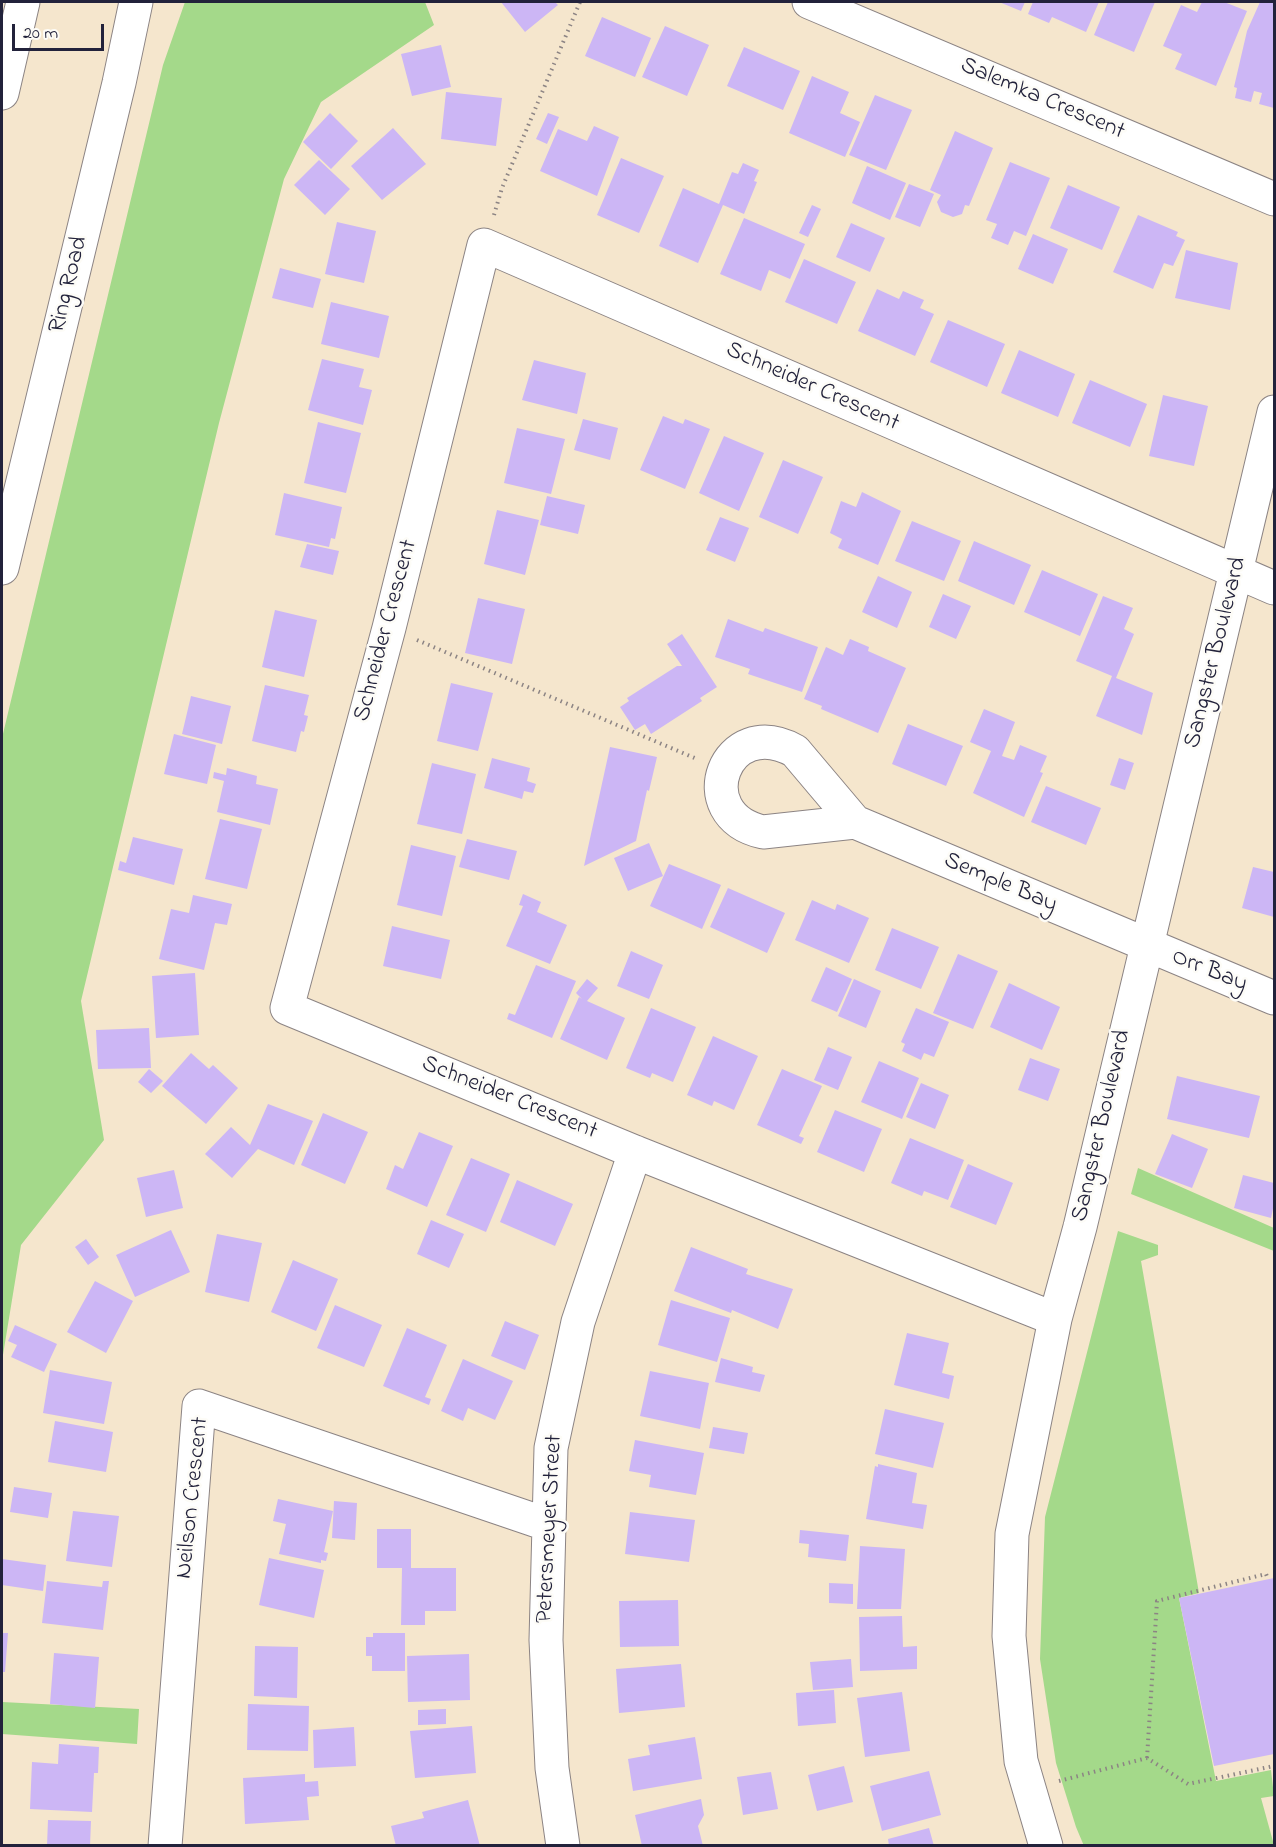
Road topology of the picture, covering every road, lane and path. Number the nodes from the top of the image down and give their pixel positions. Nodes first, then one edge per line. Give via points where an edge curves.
1 (23, 2) edge
2 (136, 2) edge
3 (151, 2) edge
4 (580, 2) edge
5 (809, 2) edge
6 (119, 83) junction
7 (2, 93) edge
8 (1275, 199) edge
9 (484, 245) junction
10 (1275, 412) edge
11 (2, 568) edge
12 (1236, 573) junction
13 (1275, 588) edge
14 (388, 628) junction
15 (724, 770) junction
16 (855, 822) junction
17 (1145, 946) junction
18 (1274, 1000) edge
19 (635, 1152) junction
20 (1055, 1319) junction
21 (549, 1525) junction
22 (1268, 1579) dead end
23 (1147, 1758) junction
24 (1275, 1766) edge
25 (1029, 1789) junction
26 (165, 1845) edge
27 (563, 1845) edge
28 (1046, 1845) edge

1 - 7 main road
2 - 6 main road, Ring Road
3 - 6 main road
4 - 9 path via 502,188
5 - 8 main road, Salemka Crescent
6 - 11 main road, Ring Road
9 - 12 main road, Schneider Crescent
9 - 14 main road, Schneider Crescent
10 - 12 main road, Sangster Boulevard
12 - 13 main road, Schneider Crescent
12 - 17 main road, Sangster Boulevard
14 - 15 path
14 - 19 main road, Schneider Crescent via 287,1008
15 - 16 main road, Semple Bay via 720,784 728,811 750,829 763,832
15 - 16 main road, Semple Bay via 731,758 748,746 769,741 782,744 795,751
16 - 17 main road, Semple Bay
17 - 18 main road, Orr Bay
17 - 20 main road, Sangster Boulevard
19 - 20 main road, Schneider Crescent
19 - 21 main road, Petersmeyer Street via 578,1322 551,1448
20 - 25 main road, Sangster Boulevard via 1012,1534 1009,1636 1021,1761
21 - 26 main road, Neilson Crescent via 199,1406
21 - 27 main road, Petersmeyer Street via 546,1652 552,1768
22 - 23 path via 1266,1574 1157,1601
23 - 24 path via 1188,1784
23 - 25 path
25 - 28 main road, Sangster Boulevard

